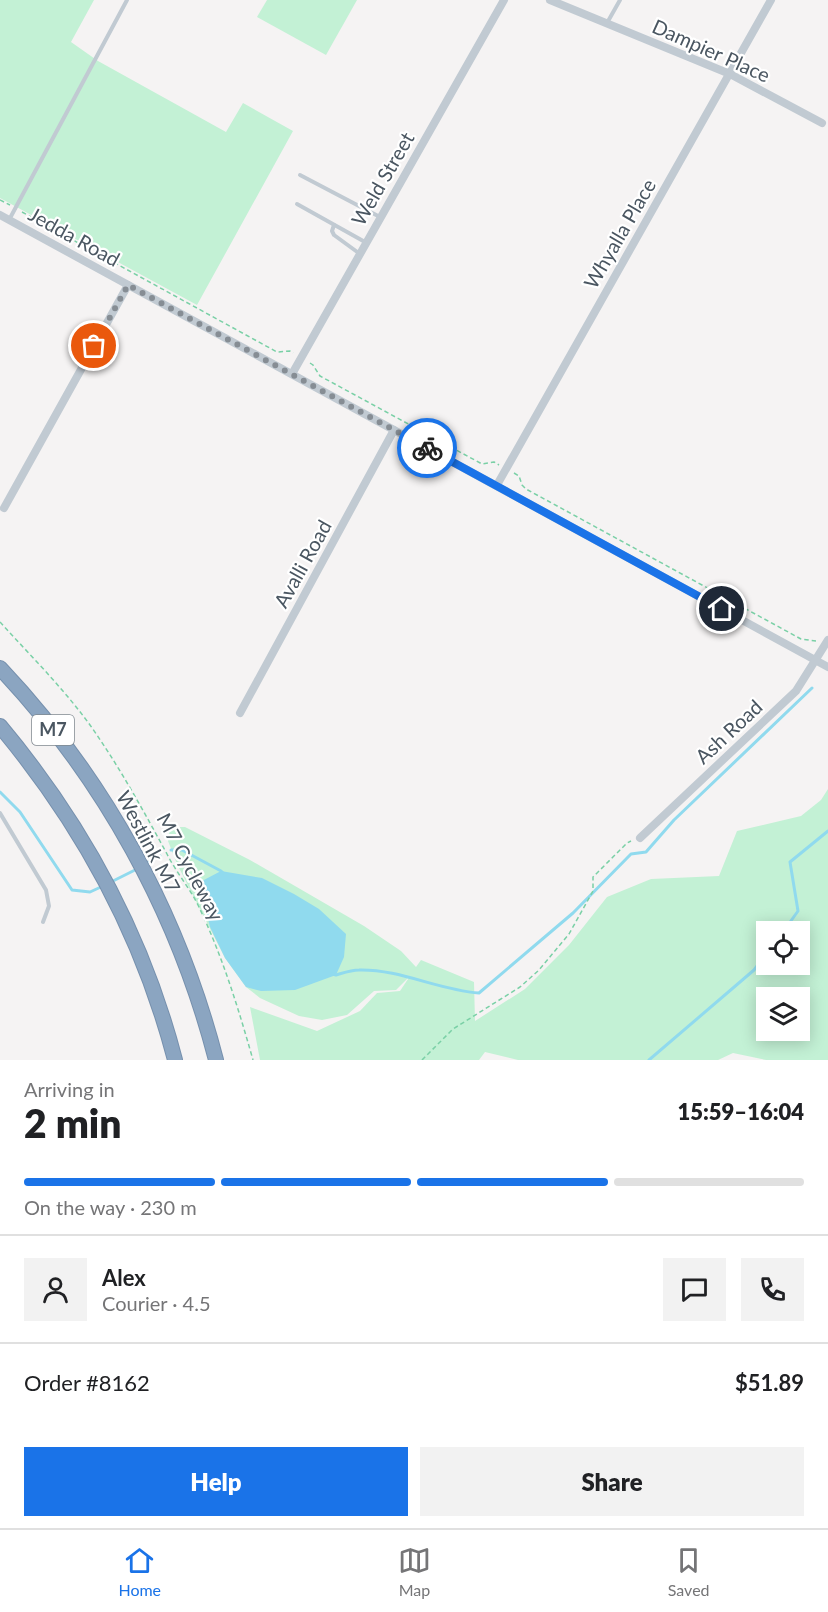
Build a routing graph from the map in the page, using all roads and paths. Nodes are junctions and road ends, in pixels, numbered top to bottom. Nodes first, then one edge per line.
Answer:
1 (127, 0) edge
2 (504, 0) edge
3 (550, 0) edge
4 (620, 0) edge
5 (771, 0) edge
6 (607, 23) junction
7 (730, 74) junction
8 (822, 123) dead end
9 (300, 175) dead end
10 (0, 200) edge
11 (8, 204) dead end
12 (297, 204) dead end
13 (22, 212) dead end
14 (0, 215) edge
15 (381, 217) junction
16 (9, 220) junction
17 (334, 225) junction
18 (366, 243) junction
19 (360, 254) junction
20 (128, 285) junction
21 (290, 351) dead end
22 (314, 365) dead end
23 (292, 374) junction
24 (394, 430) junction
25 (494, 462) dead end
26 (519, 476) dead end
27 (497, 485) junction
28 (4, 508) dead end
29 (0, 622) edge
30 (814, 640) dead end
31 (828, 640) edge
32 (816, 661) junction
33 (828, 667) edge
34 (0, 668) edge
35 (240, 713) dead end
36 (0, 728) edge
37 (0, 813) edge
38 (640, 838) joint
39 (43, 922) dead end
40 (176, 1060) edge
41 (216, 1060) edge
42 (253, 1060) edge
43 (422, 1060) edge

1 - 16 lane
2 - 15 street, Weld Street
3 - 6 street, Dampier Place
4 - 6 lane
5 - 7 street, Whyalla Place
6 - 7 street, Dampier Place
7 - 8 street, Dampier Place
7 - 27 street, Whyalla Place
9 - 15 lane
10 - 11 path
12 - 17 lane
13 - 21 path
14 - 16 street, Jedda Road
15 - 18 street, Weld Street
16 - 20 street, Jedda Road
17 - 18 lane
17 - 19 lane
18 - 19 street, Weld Street
19 - 23 street, Weld Street
20 - 23 street, Jedda Road
20 - 28 street
22 - 25 path
23 - 24 street, Jedda Road
24 - 27 street, Jedda Road
24 - 35 street, Avalli Road
26 - 30 path
27 - 32 street, Jedda Road
29 - 42 path, M7 Cycleway
31 - 32 street, Ash Road
32 - 33 street, Jedda Road
32 - 38 street, Ash Road
34 - 41 highway, Westlink M7 / M7
36 - 40 highway, M7
37 - 39 lane
38 - 43 path

